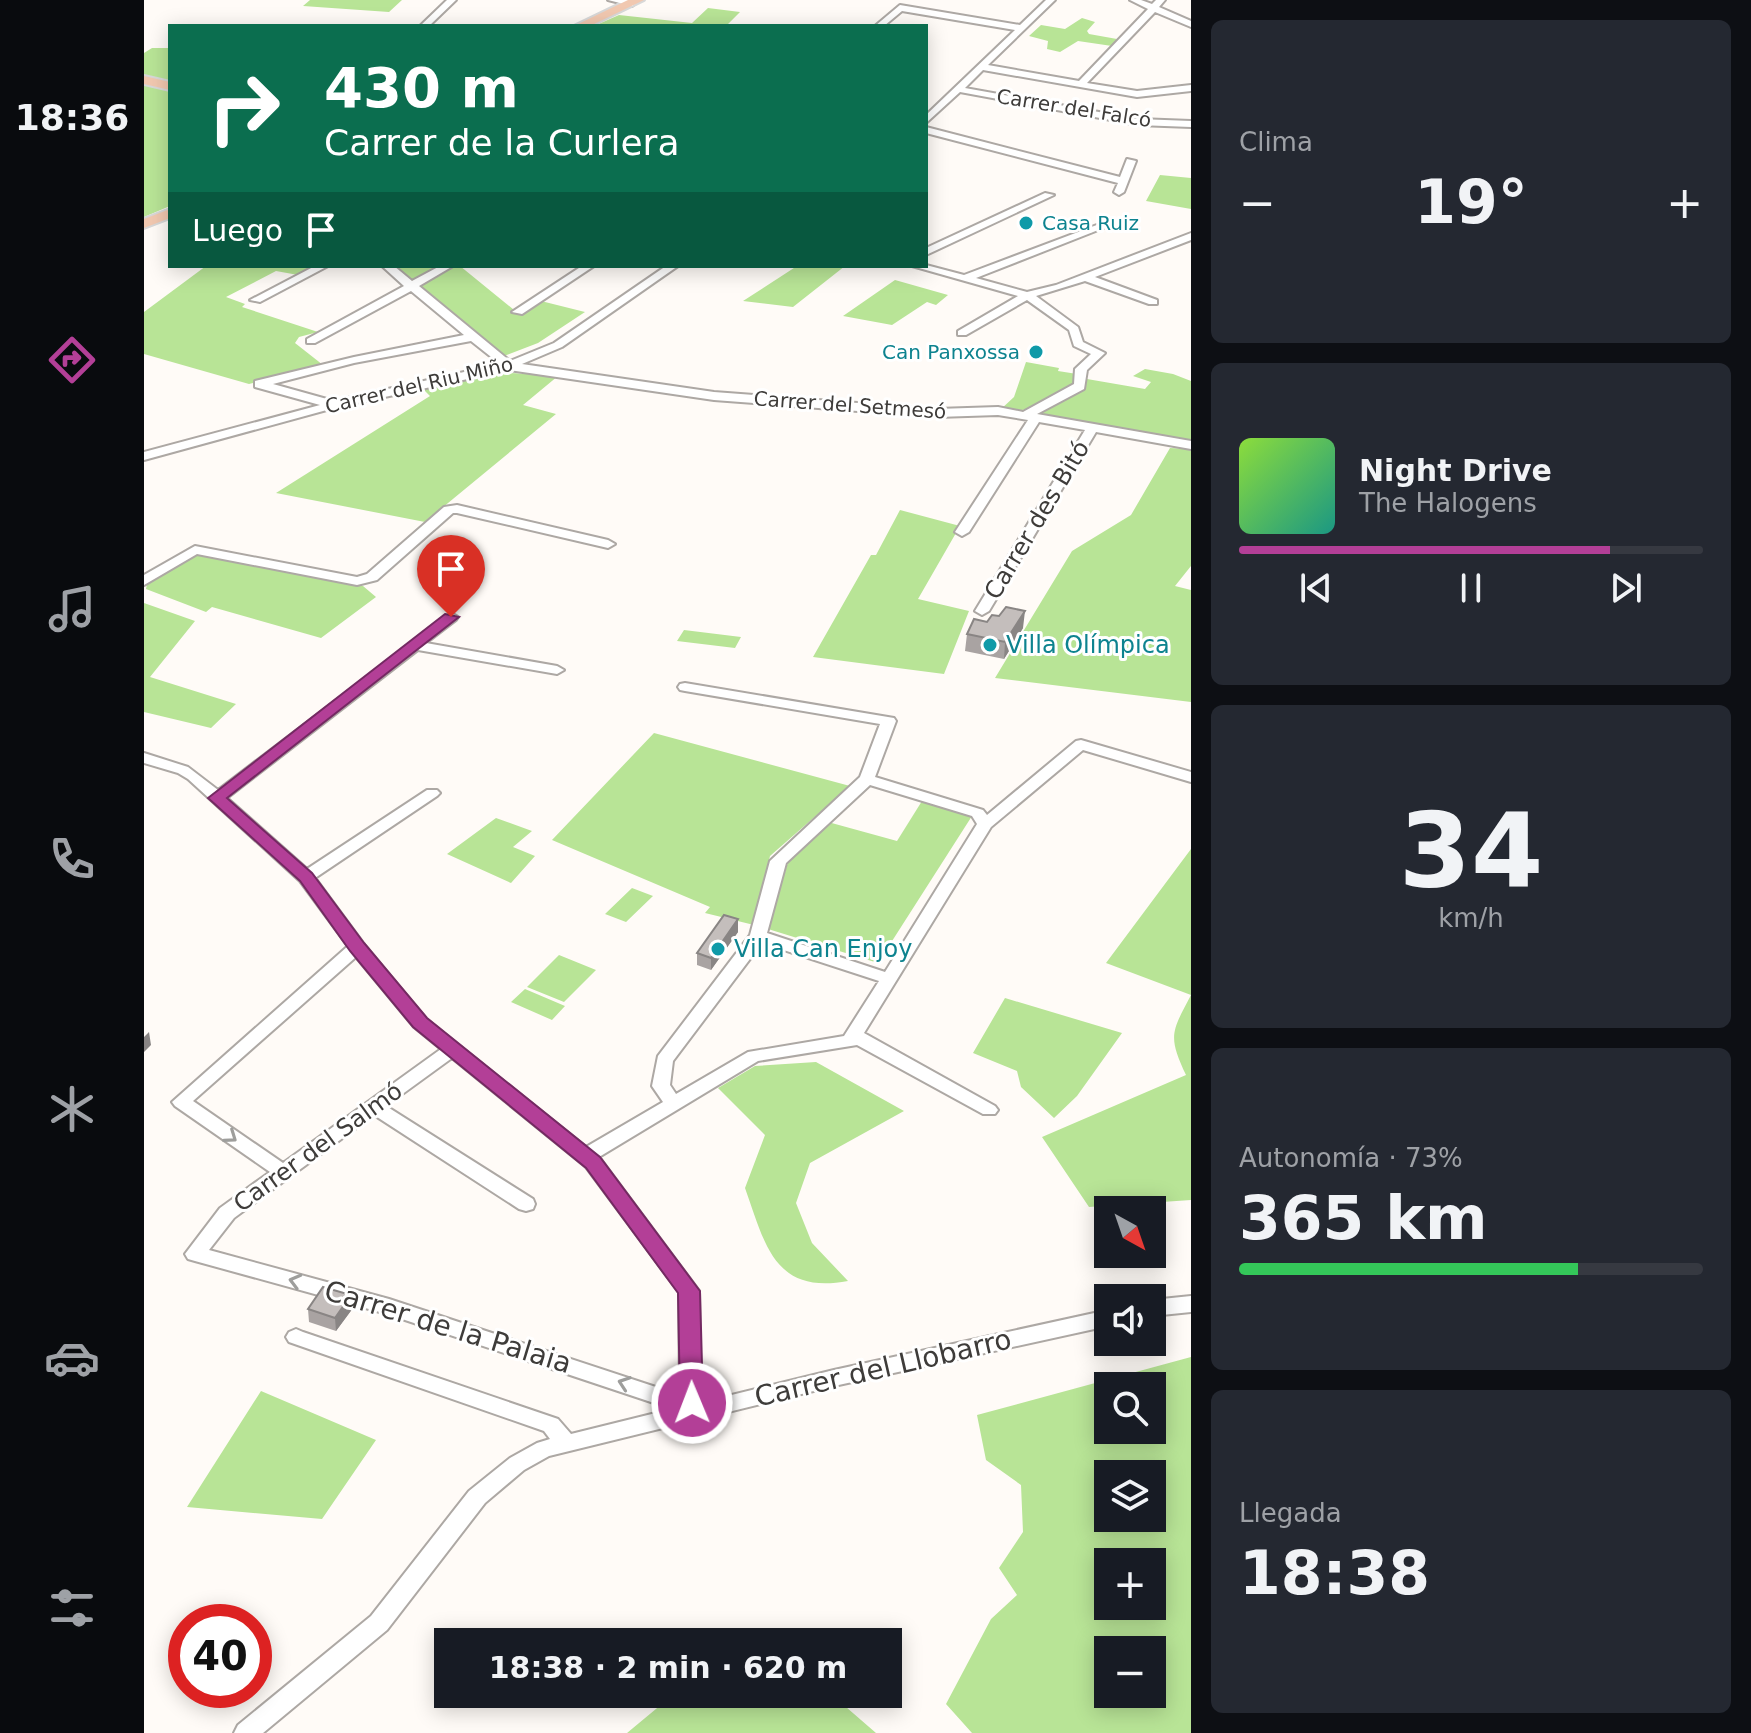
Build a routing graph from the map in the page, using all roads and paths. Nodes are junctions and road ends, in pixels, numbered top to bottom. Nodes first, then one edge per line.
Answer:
1 (452, 0) edge
2 (612, 0) edge
3 (925, 0) edge
4 (1051, 0) edge
5 (1134, 0) edge
6 (635, 1) edge
7 (1158, 4) edge
8 (912, 10) junction
9 (426, 24) edge
10 (584, 24) edge
11 (881, 24) edge
12 (1191, 24) edge
13 (1021, 28) junction
14 (981, 67) junction
15 (144, 80) edge
16 (1191, 80) edge
17 (1081, 84) junction
18 (168, 86) edge
19 (957, 89) junction
20 (928, 106) edge
21 (938, 108) junction
22 (928, 118) edge
23 (1191, 124) edge
24 (928, 131) edge
25 (1131, 161) dead end
26 (1049, 195) dead end
27 (168, 214) edge
28 (144, 224) edge
29 (1106, 225) dead end
30 (1191, 234) edge
31 (928, 251) edge
32 (319, 268) edge
33 (389, 268) edge
34 (444, 268) edge
35 (586, 268) edge
36 (670, 268) edge
37 (925, 268) edge
38 (1085, 277) junction
39 (966, 278) junction
40 (411, 287) junction
41 (1027, 295) junction
42 (256, 300) dead end
43 (1153, 302) dead end
44 (518, 312) dead end
45 (962, 333) dead end
46 (473, 337) junction
47 (311, 341) dead end
48 (509, 366) junction
49 (332, 405) junction
50 (1029, 417) junction
51 (1092, 429) junction
52 (1191, 445) edge
53 (144, 456) edge
54 (962, 532) dead end
55 (608, 544) dead end
56 (144, 581) edge
57 (982, 611) dead end
58 (451, 617) dead end
59 (415, 645) junction
60 (557, 670) dead end
61 (685, 687) dead end
62 (144, 758) edge
63 (1191, 777) edge
64 (867, 779) junction
65 (432, 793) dead end
66 (217, 798) junction
67 (985, 824) junction
68 (306, 877) junction
69 (758, 936) junction
70 (357, 947) junction
71 (886, 978) junction
72 (853, 1035) junction
73 (451, 1050) junction
74 (674, 1104) junction
75 (373, 1106) junction
76 (989, 1110) dead end
77 (587, 1155) junction
78 (281, 1171) junction
79 (526, 1204) dead end
80 (195, 1254) joint
81 (1191, 1304) edge
82 (1166, 1307) edge
83 (1094, 1321) edge
84 (296, 1337) dead end
85 (696, 1412) junction
86 (566, 1443) junction
87 (246, 1733) edge

1 - 9 street
2 - 6 street
3 - 8 street
4 - 13 street
5 - 7 street
6 - 10 main road
7 - 12 street
7 - 17 street
8 - 11 street
8 - 13 street
13 - 14 street
14 - 17 street
14 - 19 street
15 - 18 main road
16 - 17 street
19 - 21 street
19 - 23 street, Carrer del Falcó
20 - 21 street
21 - 22 street
24 - 25 street
26 - 31 street
27 - 28 main road
29 - 39 street
30 - 38 street
32 - 42 street
33 - 40 street
34 - 40 street
35 - 44 street
36 - 48 street, Carrer del Riu Miño
37 - 39 street
38 - 41 street
38 - 43 street
39 - 41 street
40 - 46 street
40 - 47 street
41 - 45 street
41 - 50 street
46 - 48 street
46 - 49 street
48 - 49 street, Carrer del Riu Miño
48 - 50 street, Carrer del Setmesó
49 - 53 street, Carrer del Riu Miño
50 - 51 street, Carrer del Setmesó
50 - 54 street
51 - 52 street, Carrer del Setmesó
51 - 57 street, Carrer des Bitó
55 - 56 street
58 - 59 street
59 - 60 street
59 - 66 street
61 - 64 street
62 - 66 street
63 - 67 street
64 - 67 street
64 - 69 street
65 - 68 street
66 - 68 street
67 - 71 street
68 - 70 street
69 - 71 street
69 - 74 street
70 - 73 street
70 -> 78 street
71 - 72 street
72 - 74 street
72 - 76 street
73 - 75 street, Carrer del Salmó
73 - 77 street
74 - 77 street
75 - 78 street, Carrer del Salmó
75 - 79 street
77 - 85 street
78 - 80 street, Carrer del Salmó
85 -> 80 street, Carrer de la Palaia
81 - 82 street
83 - 85 street, Carrer del Llobarro
84 - 86 street
85 - 86 street, Carrer del Llobarro
86 - 87 street, Carrer del Llobarro

